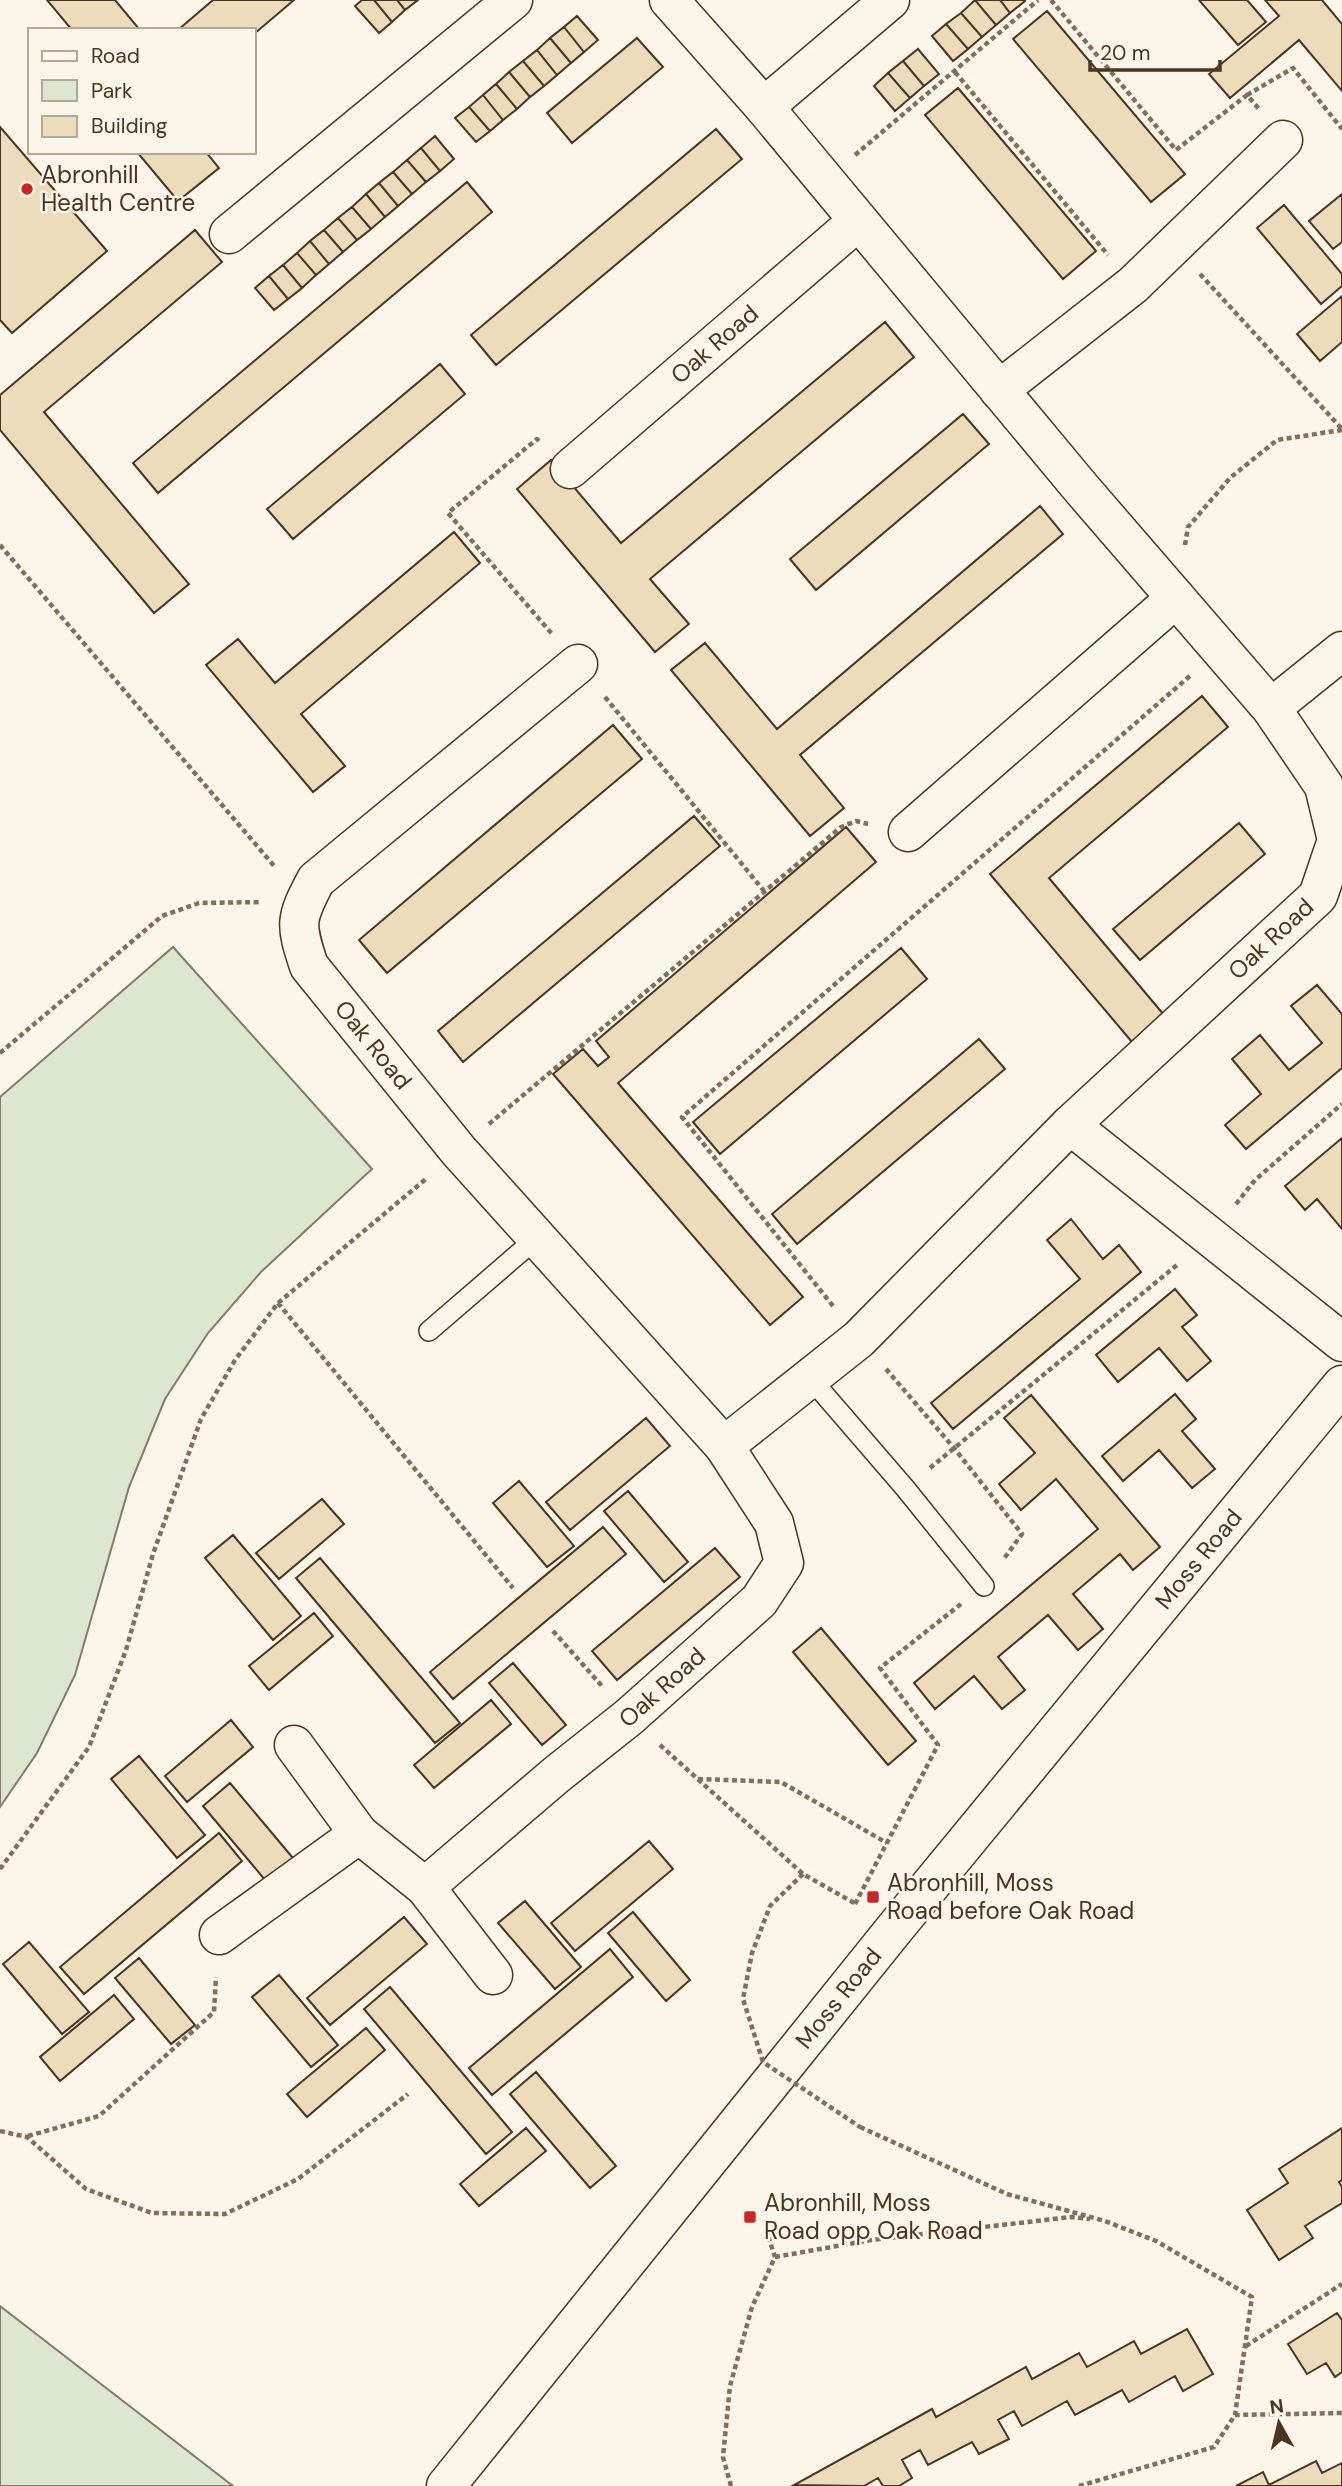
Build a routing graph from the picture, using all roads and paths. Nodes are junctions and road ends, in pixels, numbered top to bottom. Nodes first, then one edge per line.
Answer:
1 (513, 0) edge
2 (669, 0) edge
3 (890, 0) edge
4 (1038, 0) edge
5 (1051, 0) edge
6 (955, 72) junction
7 (1247, 95) junction
8 (764, 107) junction
9 (1342, 129) edge
10 (1283, 140) joint
11 (825, 180) junction
12 (858, 221) junction
13 (229, 234) dead end
14 (1174, 246) junction
15 (1133, 285) junction
16 (999, 390) junction
17 (1342, 429) edge
18 (570, 469) dead end
19 (0, 545) edge
20 (1176, 598) junction
21 (1221, 649) junction
22 (1342, 652) edge
23 (578, 664) dead end
24 (1271, 708) junction
25 (908, 832) joint
26 (291, 904) junction
27 (0, 1054) edge
28 (1342, 1104) edge
29 (1070, 1125) junction
30 (458, 1150) junction
31 (538, 1237) junction
32 (1211, 1238) junction
33 (278, 1303) junction
34 (429, 1331) dead end
35 (859, 1339) junction
36 (1342, 1342) edge
37 (811, 1379) junction
38 (1342, 1385) edge
39 (724, 1446) junction
40 (954, 1448) junction
41 (905, 1489) junction
42 (984, 1586) junction
43 (513, 1588) dead end
44 (553, 1631) dead end
45 (629, 1717) junction
46 (294, 1745) dead end
47 (698, 1779) junction
48 (359, 1834) junction
49 (887, 1843) junction
50 (0, 1868) edge
51 (803, 1874) junction
52 (425, 1887) junction
53 (855, 1904) junction
54 (896, 1927) junction
55 (219, 1935) joint
56 (493, 1975) dead end
57 (408, 2094) dead end
58 (0, 2131) edge
59 (27, 2137) junction
60 (1105, 2221) junction
61 (766, 2230) dead end
62 (775, 2257) junction
63 (1342, 2284) edge
64 (1244, 2347) junction
65 (1342, 2413) edge
66 (1235, 2415) junction
67 (446, 2486) edge
68 (731, 2486) edge
69 (1079, 2486) edge

1 - 13 street
2 - 8 street, Oak Road
3 - 8 street
4 - 6 path
5 - 7 path
6 - 11 path
6 - 15 path
7 - 9 path
7 - 10 path
8 - 11 street, Oak Road
10 - 14 street
11 - 12 street, Oak Road
12 - 16 street, Oak Road
12 - 18 street, Oak Road
14 - 15 street
14 - 17 path
15 - 16 street
16 - 20 street, Oak Road
17 - 20 path
19 - 26 path
20 - 21 street, Oak Road
20 - 25 street
21 - 24 street, Oak Road
21 - 35 path
22 - 24 street
23 - 26 street, Oak Road
24 - 29 street, Oak Road
25 - 30 path
26 - 27 path
26 - 30 street, Oak Road
28 - 32 path
29 - 32 street
29 - 35 street, Oak Road
30 - 31 street, Oak Road
30 - 33 path
31 - 34 lane
31 - 39 street, Oak Road
32 - 36 street
32 - 40 path
33 - 43 path
33 - 50 path
35 - 37 street, Oak Road
35 - 40 path
37 - 39 street, Oak Road
37 - 41 lane
38 - 54 street, Moss Road
39 - 45 street, Oak Road
40 - 41 path
40 - 42 path
41 - 42 lane
42 - 49 path
44 - 45 path
45 - 47 path
45 - 52 street, Oak Road
46 - 48 street
47 - 49 path
47 - 51 path
48 - 52 street
48 - 55 street
49 - 53 path
51 - 53 path
51 - 60 path, bridge
52 - 56 street
53 - 54 path
54 - 67 street, Moss Road
55 - 59 path
57 - 59 path
58 - 59 path
60 - 62 path
60 - 64 path
61 - 62 path
62 - 68 path
63 - 64 path
64 - 66 path
65 - 66 path
66 - 69 path

